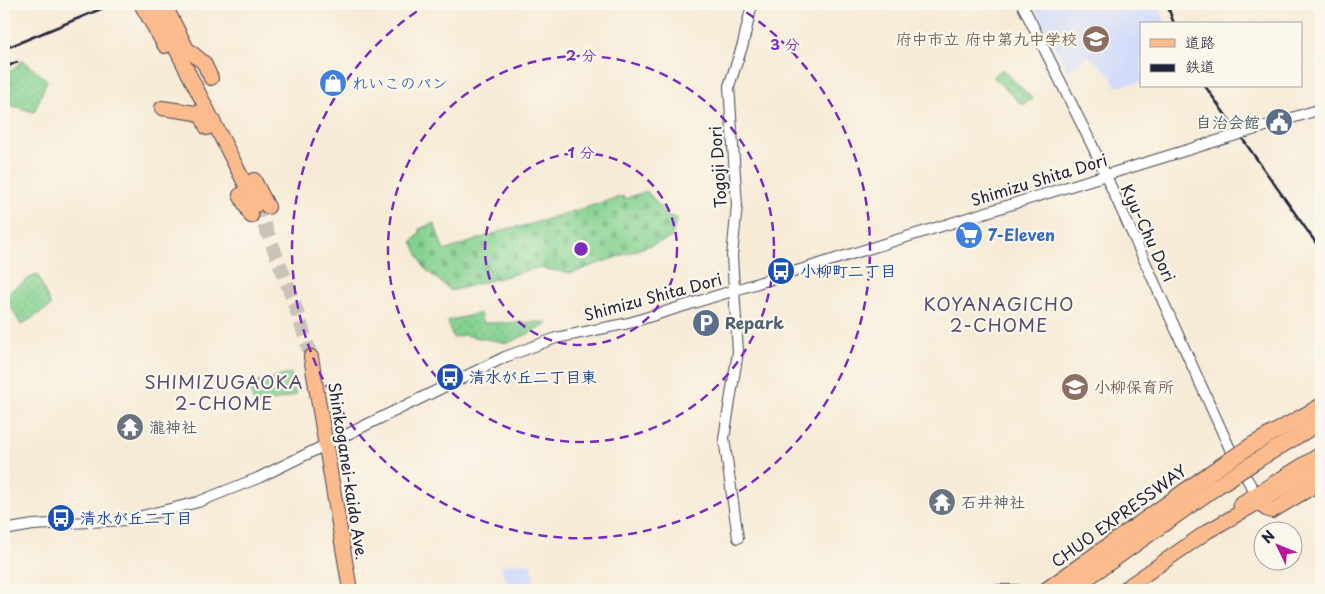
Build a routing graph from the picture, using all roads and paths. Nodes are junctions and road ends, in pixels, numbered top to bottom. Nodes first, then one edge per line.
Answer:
1 (141, 4) edge
2 (153, 4) edge
3 (164, 4) edge
4 (752, 4) edge
5 (1022, 4) edge
6 (211, 78) dead end
7 (191, 79) junction
8 (162, 108) dead end
9 (1321, 109) edge
10 (1105, 175) junction
11 (734, 291) junction
12 (311, 357) tunnel mouth
13 (1321, 406) edge
14 (1321, 422) edge
15 (327, 444) junction
16 (1230, 449) dead end
17 (1321, 454) edge
18 (1321, 467) edge
19 (1247, 479) dead end
20 (1321, 482) edge
21 (1258, 498) junction
22 (4, 530) edge
23 (738, 538) dead end
24 (350, 590) edge
25 (998, 590) edge
26 (1016, 590) edge
27 (1046, 590) edge
28 (1070, 590) edge
29 (1124, 590) edge

1 - 7 main road
2 - 7 main road
3 - 6 main road
4 - 11 street, Togoji Dori
5 - 10 street, Kyu-Chu Dori
7 - 8 main road
9 - 10 street, Shimizu Shita Dori, bridge
10 - 11 street, Shimizu Shita Dori
10 - 16 street, Kyu-Chu Dori
11 - 15 street, Shimizu Shita Dori
11 - 23 street, Togoji Dori
12 - 15 main road, Shinkoganei-kaido Ave.
13 - 27 highway, CHUO EXPRESSWAY, bridge
14 - 28 highway, CHUO EXPRESSWAY, bridge
15 - 22 street, Shimizu Shita Dori
15 - 24 main road, Shinkoganei-kaido Ave.
17 - 21 main road
18 - 21 main road
19 - 21 street
20 - 21 main road
21 - 29 main road
25 - 26 street

